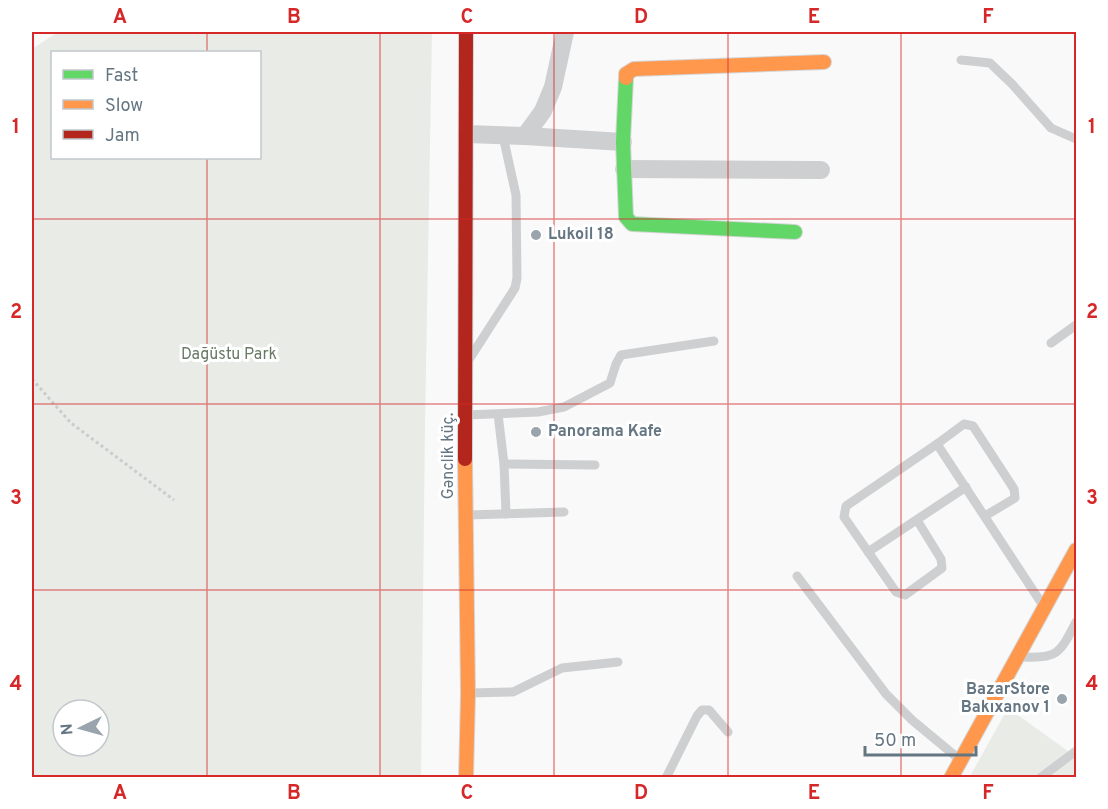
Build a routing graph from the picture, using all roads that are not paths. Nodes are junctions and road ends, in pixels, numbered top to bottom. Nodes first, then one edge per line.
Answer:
1 (466, 32) edge
2 (565, 32) edge
3 (961, 60) dead end
4 (824, 62) dead end
5 (467, 134) junction
6 (503, 136) junction
7 (525, 136) junction
8 (1077, 139) edge
9 (623, 142) junction
10 (624, 170) junction
11 (821, 170) dead end
12 (795, 232) dead end
13 (1077, 325) edge
14 (714, 341) dead end
15 (1051, 343) dead end
16 (464, 368) junction
17 (498, 414) junction
18 (465, 416) junction
19 (938, 444) junction
20 (504, 464) junction
21 (595, 465) dead end
22 (966, 487) junction
23 (564, 512) dead end
24 (506, 514) junction
25 (465, 515) junction
26 (985, 516) junction
27 (917, 520) junction
28 (868, 552) junction
29 (1076, 552) edge
30 (797, 576) dead end
31 (1045, 608) junction
32 (1077, 622) edge
33 (1018, 657) junction
34 (618, 662) dead end
35 (468, 694) junction
36 (728, 732) dead end
37 (1077, 751) edge
38 (961, 760) junction
39 (466, 777) edge
40 (666, 777) edge
41 (951, 777) edge
42 (1040, 777) edge

1 - 5 street, Gənclik küç.
2 - 7 street
3 - 8 lane
4 - 9 street
5 - 6 street
5 - 16 street, Gənclik küç.
6 - 7 street
6 - 16 lane
7 - 9 street
9 - 10 street
10 - 11 street
10 - 12 street
13 - 15 lane
14 - 17 lane
16 - 18 street, Gənclik küç.
17 - 18 lane
17 - 20 lane
18 - 25 street, Gənclik küç.
19 - 22 lane
19 - 26 lane
19 - 28 lane
20 - 21 lane
20 - 24 lane
22 - 26 lane
22 - 27 lane
23 - 24 lane
24 - 25 lane
25 - 35 street, Gənclik küç.
26 - 31 lane
27 - 28 lane
27 - 28 lane
29 - 31 street
30 - 38 lane
31 - 33 street
32 - 33 lane
33 - 38 street
34 - 35 lane
35 - 39 street, Gənclik küç.
36 - 40 lane
37 - 42 lane
38 - 41 street

